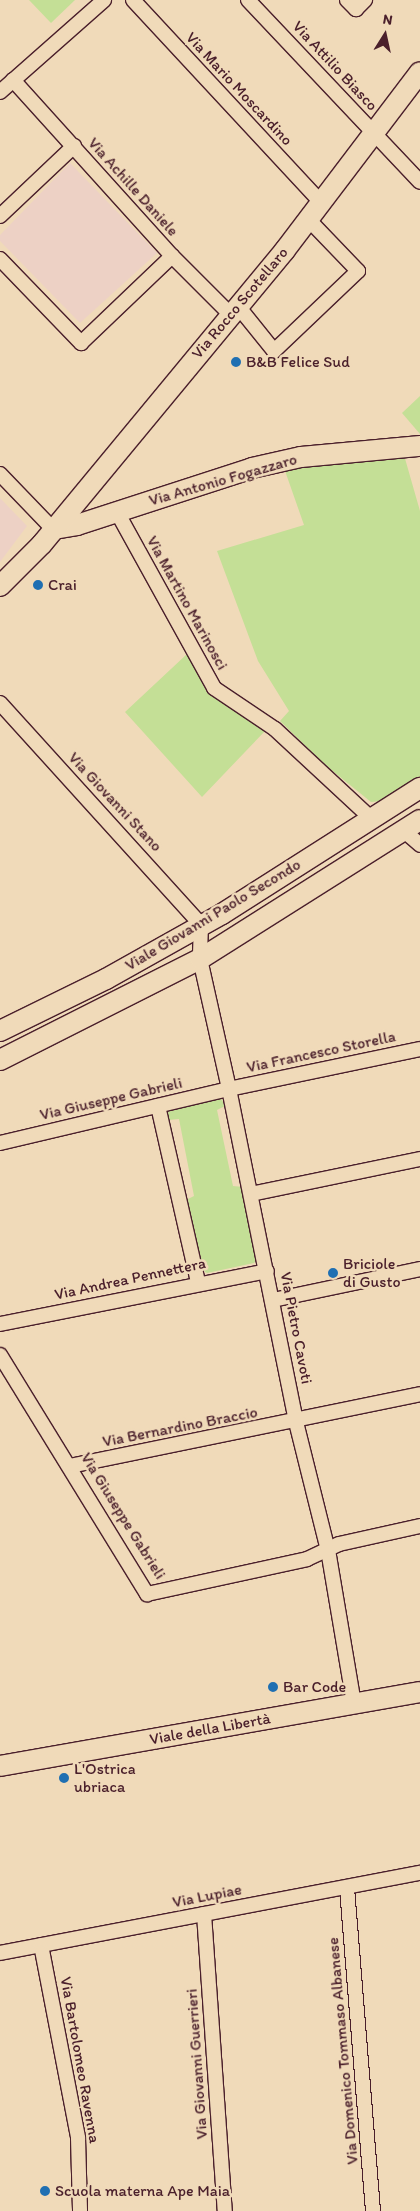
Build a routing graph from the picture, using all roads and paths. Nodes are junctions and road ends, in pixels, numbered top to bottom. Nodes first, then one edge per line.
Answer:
1 (104, 0) edge
2 (133, 0) edge
3 (248, 0) edge
4 (346, 0) edge
5 (365, 0) edge
6 (420, 72) edge
7 (13, 80) junction
8 (0, 92) edge
9 (375, 134) junction
10 (74, 146) junction
11 (420, 182) edge
12 (320, 201) junction
13 (0, 216) edge
14 (306, 218) junction
15 (172, 256) junction
16 (0, 259) edge
17 (233, 310) junction
18 (420, 446) edge
19 (0, 474) edge
20 (117, 512) junction
21 (53, 529) junction
22 (0, 586) edge
23 (0, 703) edge
24 (420, 788) edge
25 (372, 819) junction
26 (420, 820) edge
27 (403, 830) junction
28 (420, 845) edge
29 (201, 925) junction
30 (200, 959) junction
31 (0, 1031) edge
32 (420, 1049) edge
33 (0, 1060) edge
34 (229, 1089) junction
35 (158, 1106) junction
36 (0, 1143) edge
37 (420, 1159) edge
38 (251, 1194) junction
39 (420, 1269) edge
40 (266, 1271) junction
41 (198, 1282) junction
42 (272, 1300) junction
43 (0, 1324) edge
44 (0, 1355) edge
45 (420, 1394) edge
46 (296, 1422) junction
47 (70, 1466) junction
48 (420, 1526) edge
49 (328, 1550) junction
50 (420, 1692) edge
51 (354, 1703) junction
52 (0, 1766) edge
53 (420, 1873) edge
54 (347, 1888) junction
55 (204, 1914) junction
56 (41, 1945) junction
57 (0, 1954) edge
58 (80, 2211) edge
59 (225, 2211) edge
60 (373, 2211) edge

1 - 7 street
2 - 12 street, Via Mario Moscardino
3 - 9 street, Via Attilio Biasco
4 - 5 street
6 - 9 main road, Via Rocco Scotellaro
7 - 8 street
7 - 10 street, Via Achille Daniele
9 - 11 street, Via Attilio Biasco
9 - 12 main road, Via Rocco Scotellaro
10 - 13 street
10 - 15 street, Via Achille Daniele
12 - 14 main road, Via Rocco Scotellaro
14 - 17 main road, Via Rocco Scotellaro
14 - 17 street, Via Achille Daniele
15 - 16 street
15 - 17 street, Via Achille Daniele
17 - 21 main road, Via Rocco Scotellaro
18 - 20 main road, Via Antonio Fogazzaro
19 - 21 street
20 - 21 main road, Via Antonio Fogazzaro
20 - 25 street, Via Martino Marinosci
21 - 22 main road, Via Rocco Scotellaro
23 - 29 street, Via Giovanni Stano
24 - 25 main road, Viale Giovanni Paolo Secondo
25 - 29 main road, Viale Giovanni Paolo Secondo
26 - 27 main road, Viale Giovanni Paolo Secondo
27 - 28 street
27 - 30 main road, Viale Giovanni Paolo Secondo
29 - 30 street, Via Pietro Cavoti
29 - 31 main road, Viale Giovanni Paolo Secondo
30 - 33 main road, Viale Giovanni Paolo Secondo
30 - 34 street, Via Pietro Cavoti
32 - 34 street, Via Francesco Storella
34 - 35 street, Via Giuseppe Gabrieli
34 - 38 street, Via Pietro Cavoti
35 - 36 street, Via Giuseppe Gabrieli
35 - 41 street
37 - 38 street
38 - 40 street, Via Pietro Cavoti
39 - 42 street
40 - 41 street, Via Andrea Pennettera
40 - 42 street, Via Pietro Cavoti
41 - 43 street, Via Andrea Pennettera
42 - 46 street, Via Pietro Cavoti
44 - 47 street, Via Giuseppe Gabrieli
45 - 46 street, Via Bernardino Braccio
46 - 47 street, Via Bernardino Braccio
46 - 49 street, Via Pietro Cavoti
47 - 49 street, Via Giuseppe Gabrieli
48 - 49 street
49 - 51 street, Via Pietro Cavoti
50 - 51 main road, Viale della Libertà
51 - 52 main road, Viale della Libertà
53 - 54 street, Via Lupiae
54 - 55 street, Via Lupiae
54 - 60 street, Via Domenico Tommaso Albanese
55 - 56 street, Via Lupiae
55 - 59 street, Via Giovanni Guerrieri
56 - 57 street, Via Lupiae
56 - 58 street, Via Bartolomeo Ravenna

